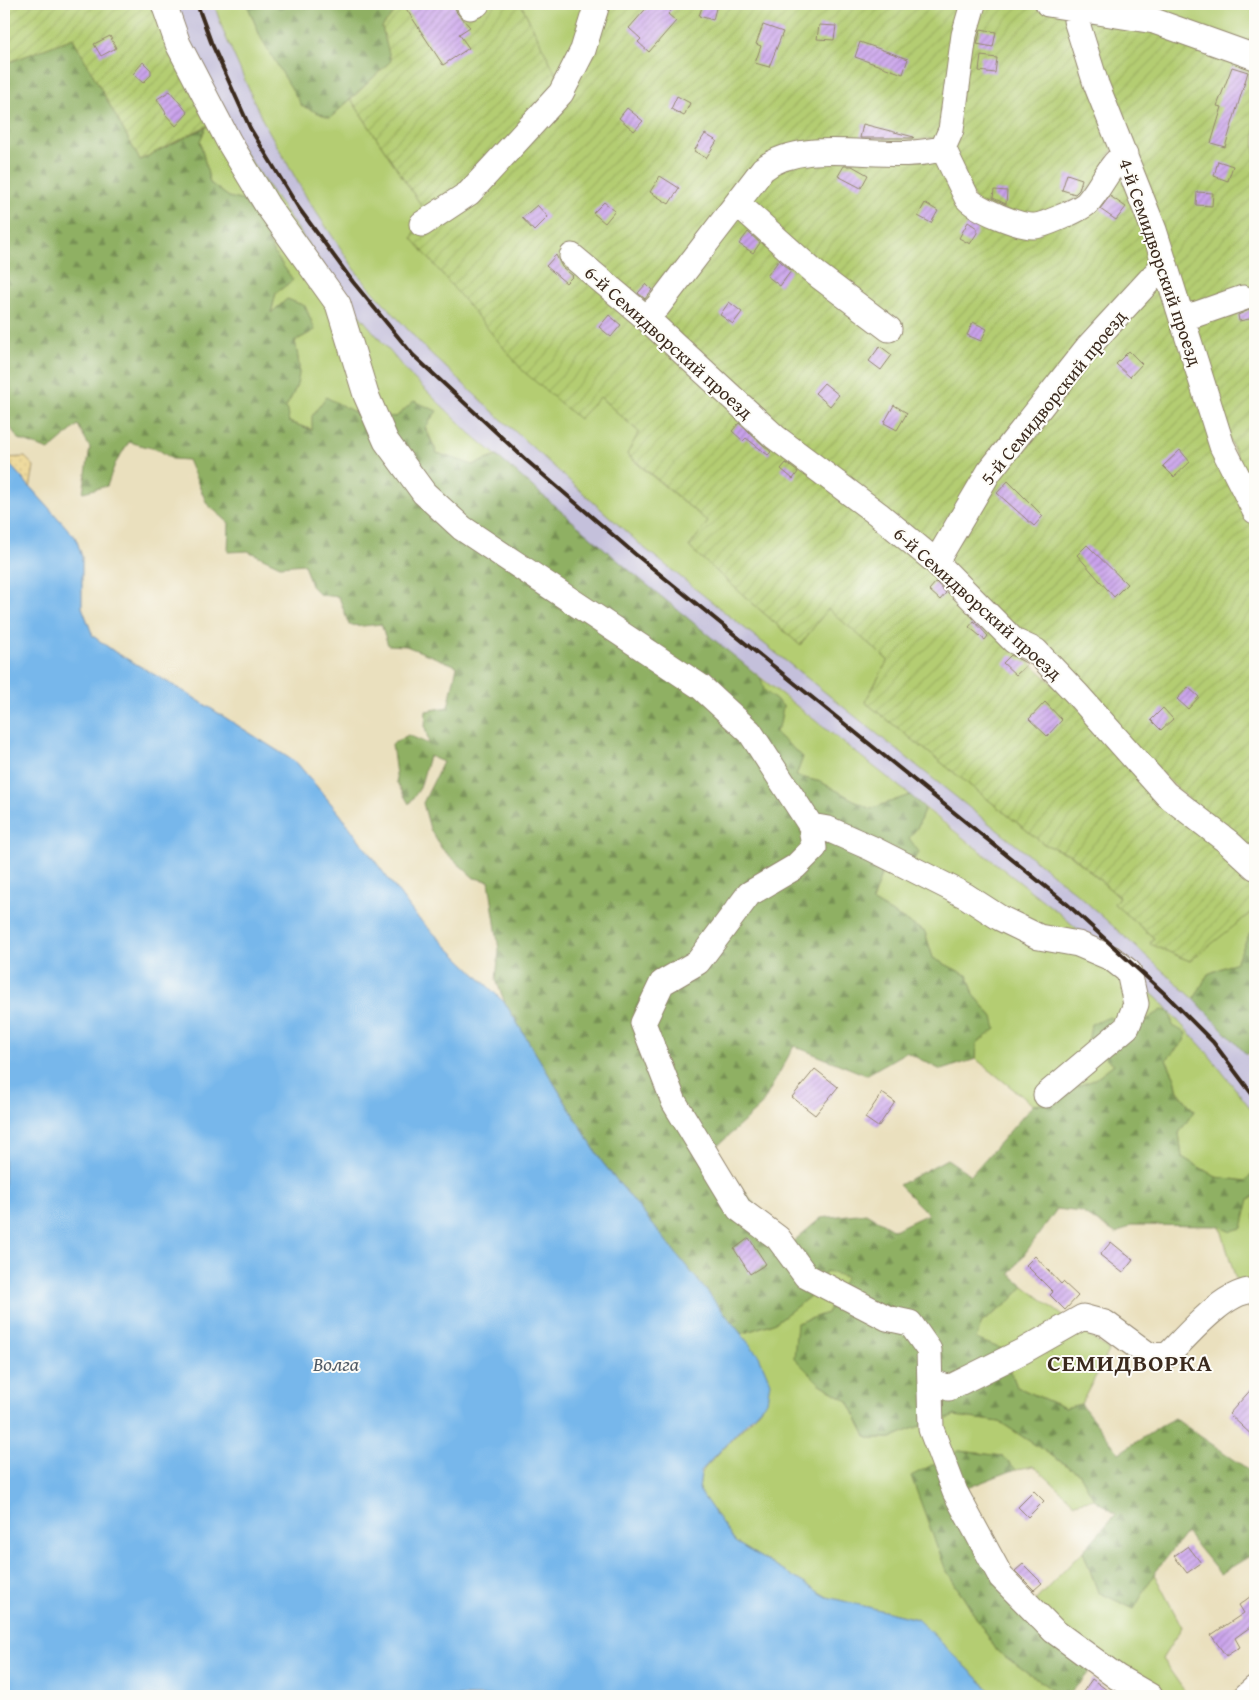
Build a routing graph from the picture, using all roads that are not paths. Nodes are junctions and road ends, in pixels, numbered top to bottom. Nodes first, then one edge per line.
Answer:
1 (164, 4) edge
2 (597, 4) edge
3 (973, 4) edge
4 (1048, 4) edge
5 (1078, 10) junction
6 (1255, 57) edge
7 (944, 148) junction
8 (1125, 154) junction
9 (737, 203) junction
10 (422, 224) dead end
11 (572, 256) dead end
12 (1166, 267) junction
13 (1243, 298) dead end
14 (1182, 317) junction
15 (646, 318) junction
16 (889, 330) dead end
17 (1255, 511) edge
18 (936, 562) junction
19 (811, 826) junction
20 (1255, 868) edge
21 (1046, 1095) dead end
22 (1255, 1291) edge
23 (931, 1381) junction
24 (1255, 1688) edge
25 (1150, 1696) edge
26 (1246, 1696) edge

1 - 19 street
2 - 10 street
3 - 7 street
4 - 5 street
5 - 6 street
5 - 8 street, 4-й Семидворский проезд
7 - 8 street
7 - 9 street
8 - 12 street, 4-й Семидворский проезд
9 - 15 street
9 - 16 street
11 - 15 street, 6-й Семидворский проезд
12 - 14 street, 4-й Семидворский проезд
12 - 18 street, 5-й Семидворский проезд
13 - 14 street
14 - 17 street, 4-й Семидворский проезд
15 - 18 street, 6-й Семидворский проезд
18 - 20 street, 6-й Семидворский проезд
19 - 21 street
19 - 23 street
22 - 23 street
23 - 25 street
24 - 26 street

